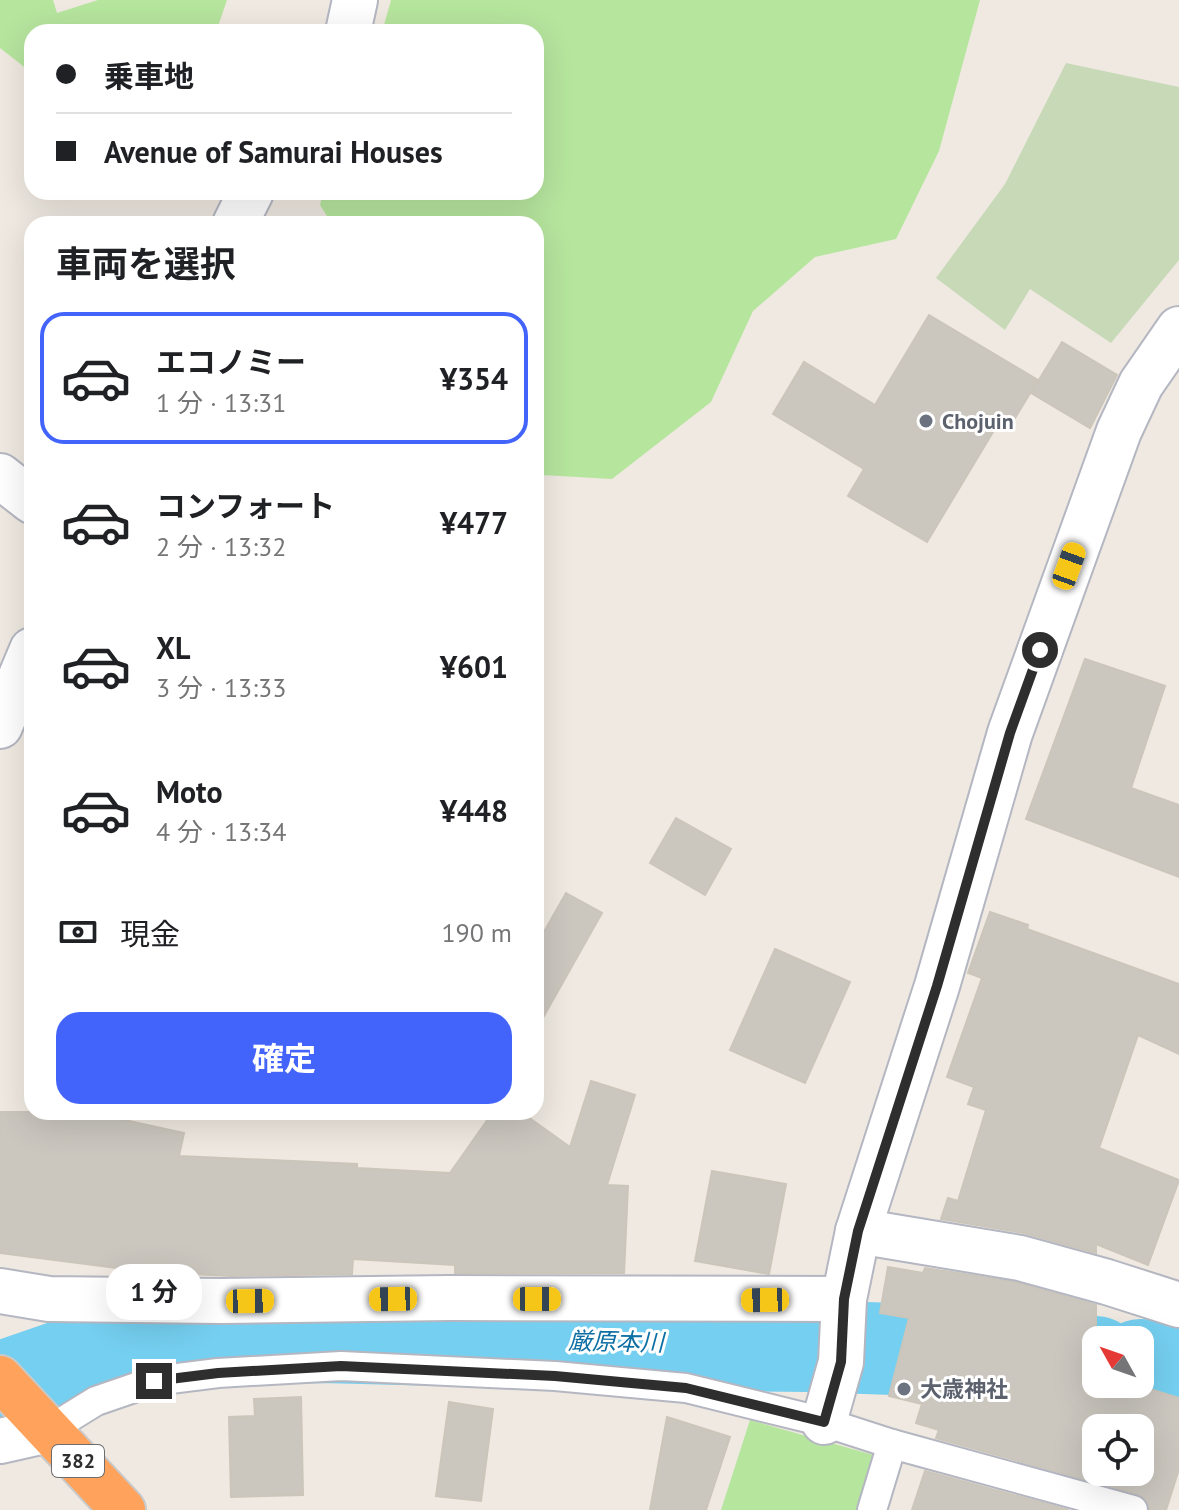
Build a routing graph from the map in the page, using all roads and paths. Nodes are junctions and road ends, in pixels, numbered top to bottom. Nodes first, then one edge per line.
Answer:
1 (355, 0) edge
2 (350, 24) edge
3 (1179, 329) edge
4 (0, 476) edge
5 (24, 495) edge
6 (24, 669) edge
7 (0, 726) edge
8 (858, 1231) junction
9 (0, 1291) edge
10 (1179, 1305) edge
11 (844, 1308) junction
12 (0, 1378) edge
13 (824, 1422) junction
14 (27, 1428) edge
15 (892, 1444) junction
16 (123, 1510) edge
17 (872, 1510) edge
18 (1133, 1510) edge

1 - 2 street
3 - 8 street
4 - 5 street
6 - 7 street
8 - 10 street
8 - 11 street
9 - 11 street
11 - 13 street
12 - 14 highway, 382
13 - 14 lane
13 - 15 lane
14 - 16 highway, 382
15 - 17 lane
15 - 18 lane

